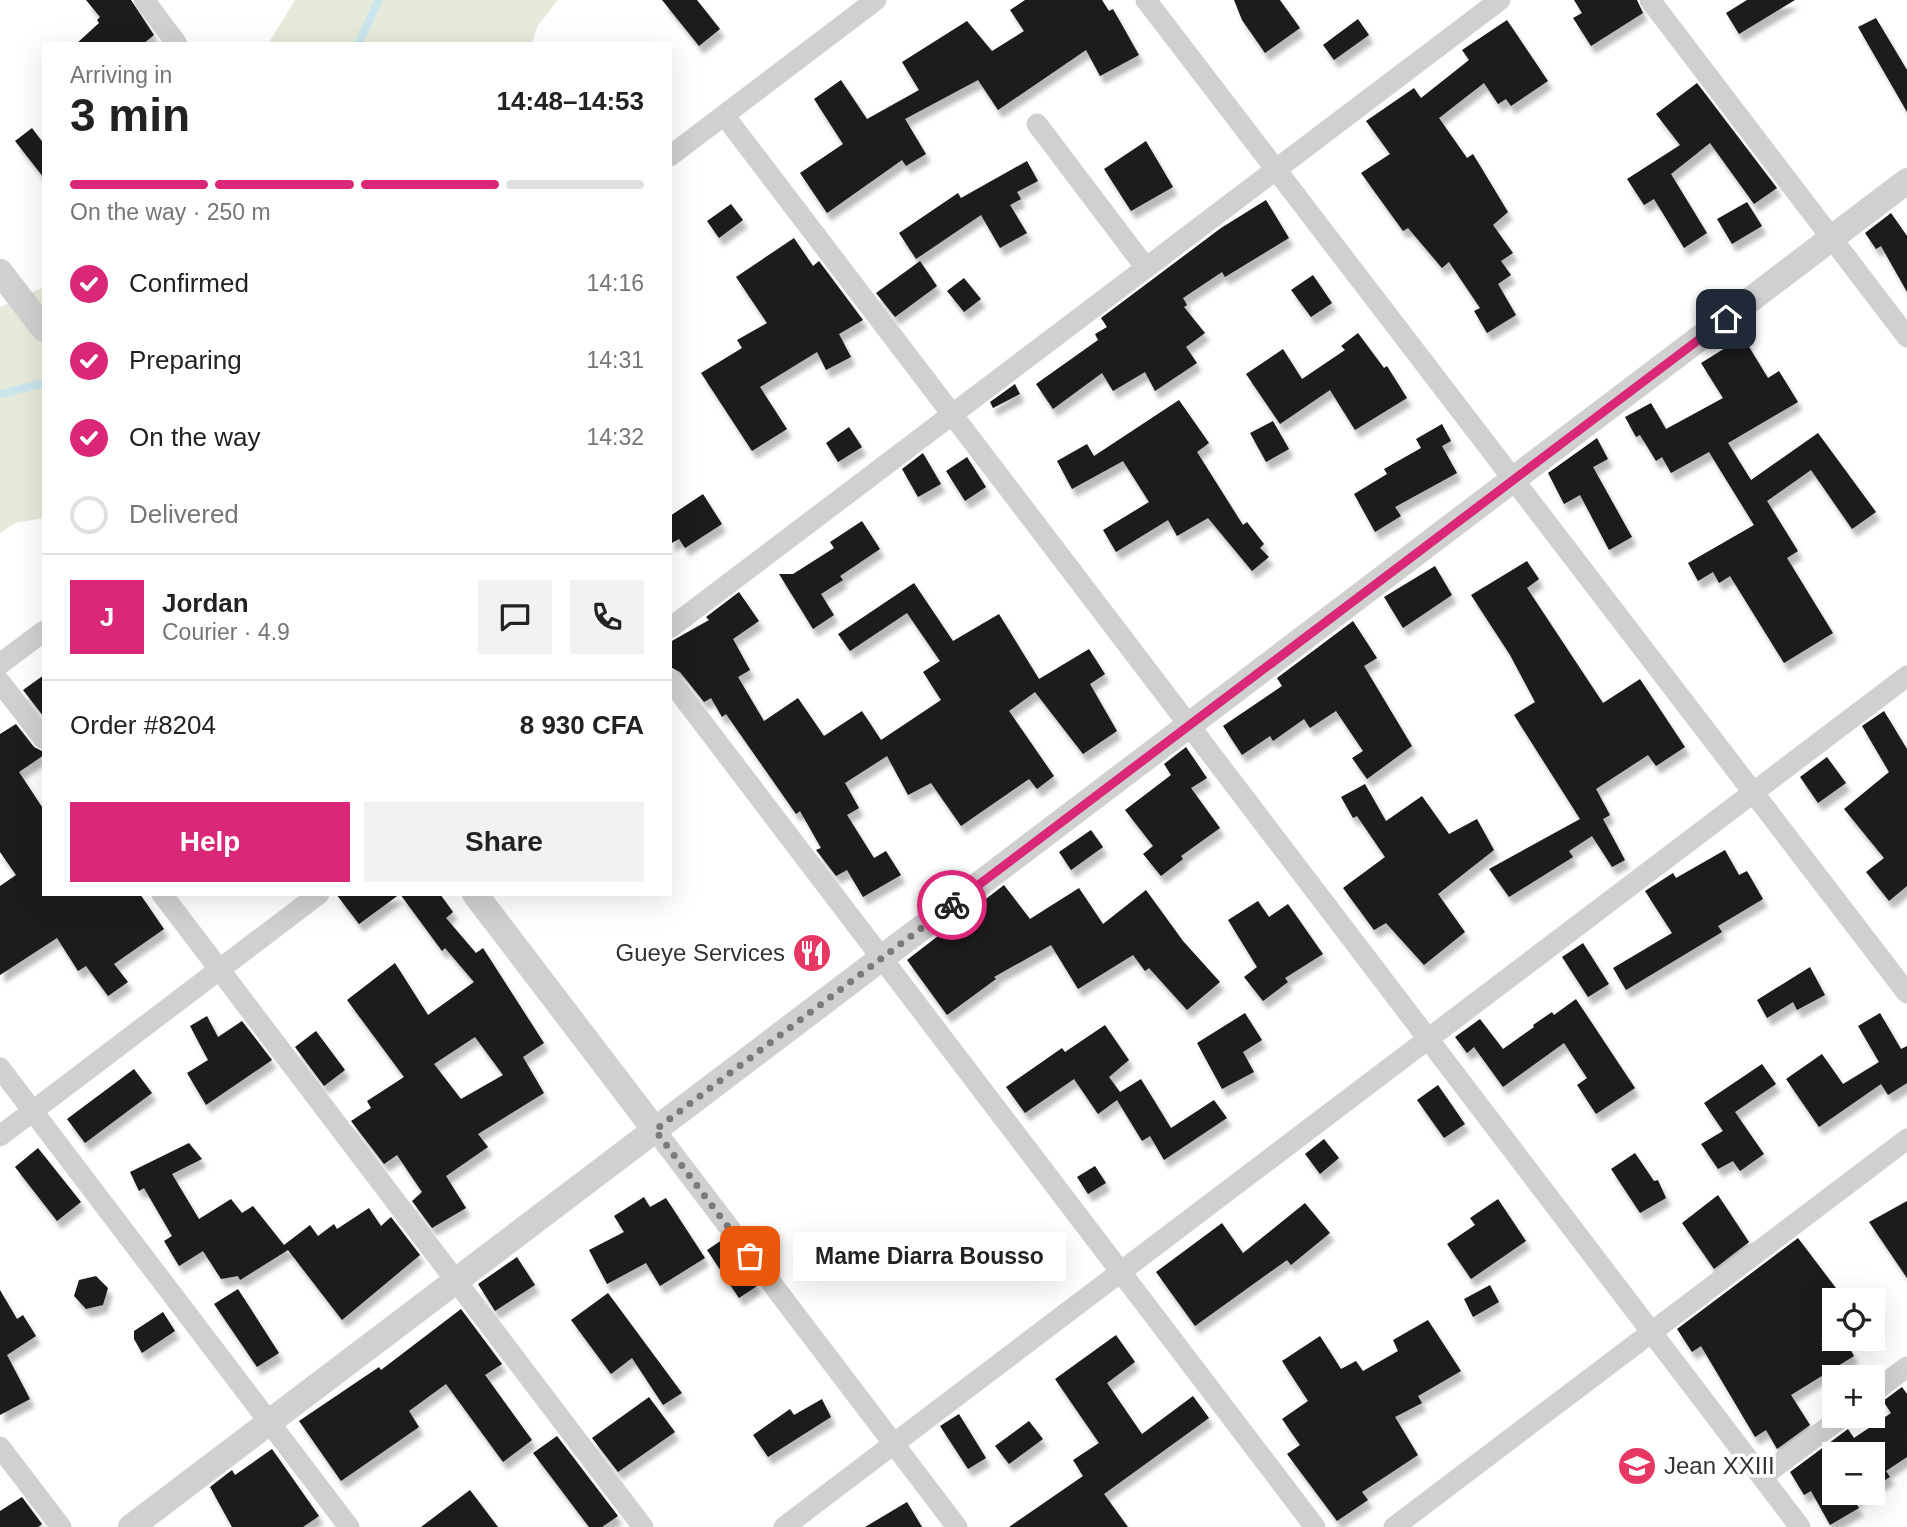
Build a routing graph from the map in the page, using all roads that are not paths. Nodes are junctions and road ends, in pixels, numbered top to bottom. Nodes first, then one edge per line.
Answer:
1 (144, 0) edge
2 (876, 0) edge
3 (1146, 0) edge
4 (1500, 0) edge
5 (1650, 0) edge
6 (176, 42) edge
7 (724, 115) junction
8 (1037, 124) dead end
9 (672, 154) edge
10 (1275, 169) junction
11 (1907, 181) edge
12 (1832, 238) junction
13 (1146, 268) junction
14 (0, 272) edge
15 (42, 325) edge
16 (1907, 337) edge
17 (952, 414) junction
18 (1513, 480) junction
19 (672, 626) edge
20 (42, 632) edge
21 (0, 664) edge
22 (1907, 676) edge
23 (0, 682) edge
24 (672, 683) edge
25 (1189, 726) junction
26 (42, 736) edge
27 (1754, 792) junction
28 (164, 896) edge
29 (316, 896) edge
30 (477, 896) edge
31 (882, 958) junction
32 (219, 970) junction
33 (1907, 993) edge
34 (1428, 1039) junction
35 (0, 1068) edge
36 (33, 1111) junction
37 (655, 1130) junction
38 (0, 1136) edge
39 (1907, 1139) edge
40 (1121, 1272) junction
41 (456, 1281) junction
42 (1652, 1332) junction
43 (1907, 1367) edge
44 (1885, 1383) edge
45 (269, 1422) junction
46 (1827, 1428) edge
47 (894, 1444) junction
48 (0, 1447) edge
49 (1762, 1477) junction
50 (61, 1527) edge
51 (131, 1527) edge
52 (349, 1527) edge
53 (643, 1527) edge
54 (784, 1527) edge
55 (957, 1527) edge
56 (1315, 1527) edge
57 (1394, 1527) edge
58 (1800, 1527) edge

1 - 6 street
2 - 7 street
3 - 10 street
4 - 10 street
5 - 12 street
7 - 9 street
7 - 17 street
8 - 13 street
10 - 13 street
10 - 18 street
11 - 12 street
12 - 16 street
12 - 18 street
13 - 17 street
14 - 15 street
17 - 19 street
17 - 25 street
18 - 25 street
18 - 27 street
20 - 21 street
22 - 27 street
23 - 26 street
24 - 31 street
25 - 31 street
25 - 34 street
27 - 33 street
27 - 34 street
28 - 32 street
29 - 32 street
30 - 37 street
31 - 37 street
31 - 40 street
32 - 36 street
32 - 41 street
34 - 40 street
34 - 42 street
35 - 36 street
36 - 38 street
36 - 45 street
37 - 41 street
37 - 47 street
39 - 42 street
40 - 47 street
40 - 56 street
41 - 45 street
41 - 53 street
42 - 49 street
42 - 57 street
43 - 44 street
45 - 51 street
45 - 52 street
46 - 49 street
47 - 54 street
47 - 55 street
48 - 50 street
49 - 58 street

